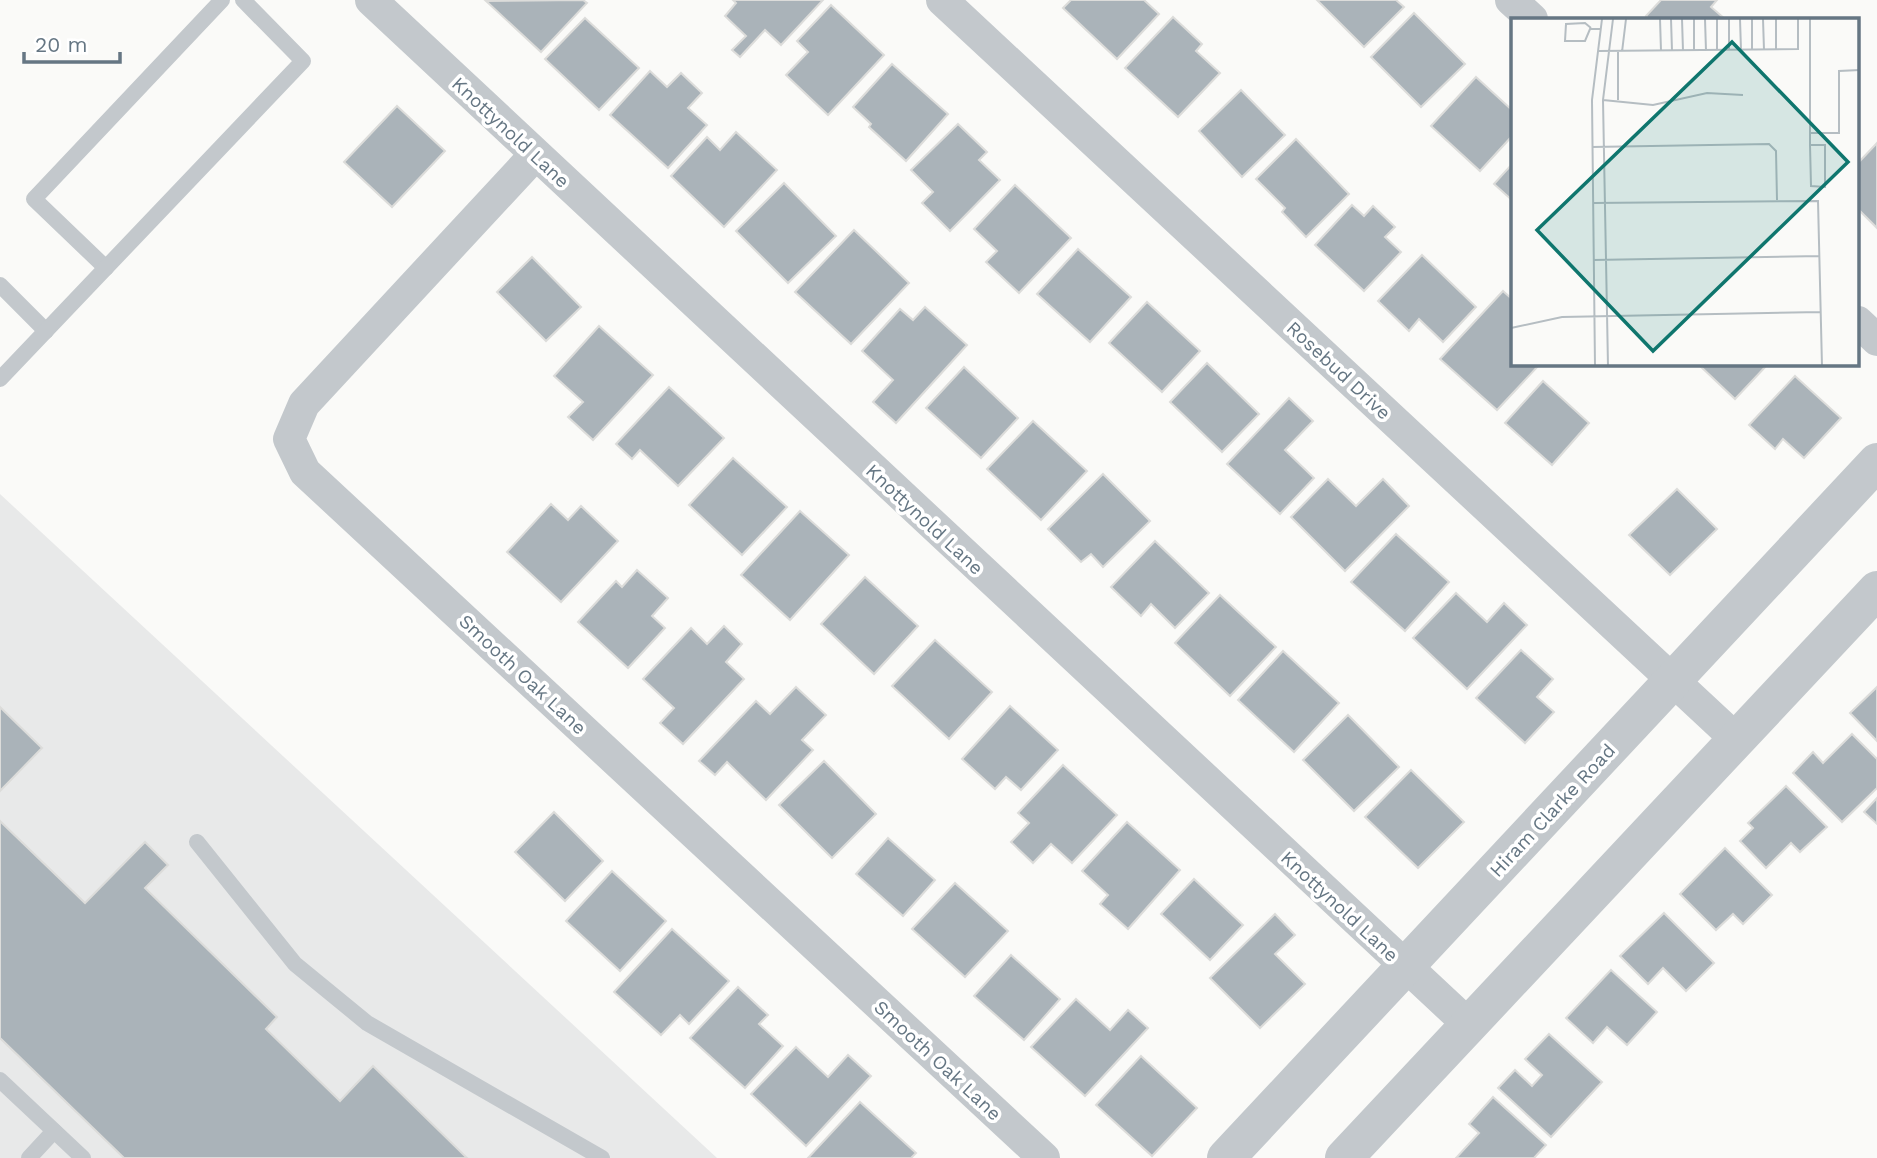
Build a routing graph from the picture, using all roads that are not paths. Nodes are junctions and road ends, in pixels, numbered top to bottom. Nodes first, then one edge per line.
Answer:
1 (222, 0) edge
2 (243, 0) edge
3 (942, 0) edge
4 (1511, 0) edge
5 (377, 6) edge
6 (1531, 18) edge
7 (535, 155) junction
8 (106, 268) junction
9 (0, 285) edge
10 (1860, 324) edge
11 (46, 331) junction
12 (1877, 340) edge
13 (0, 379) edge
14 (1877, 462) edge
15 (1877, 590) edge
16 (1673, 681) junction
17 (1737, 740) junction
18 (197, 842) dead end
19 (1405, 967) junction
20 (1469, 1025) junction
21 (0, 1080) edge
22 (54, 1130) junction
23 (29, 1158) edge
24 (83, 1158) edge
25 (602, 1158) edge
26 (1044, 1158) edge
27 (1226, 1158) edge
28 (1344, 1158) edge

1 - 8 lane
2 - 8 lane
3 - 16 street, Rosebud Drive
4 - 6 street
5 - 7 street, Knottynold Lane
7 - 19 street, Knottynold Lane
7 - 26 street, Smooth Oak Lane
8 - 11 lane
9 - 11 lane
10 - 12 street
11 - 13 lane
14 - 16 street, Hiram Clarke Road
15 - 17 street
16 - 17 street, Rosebud Drive
16 - 19 street, Hiram Clarke Road
17 - 20 street
18 - 25 lane
19 - 20 street, Knottynold Lane
19 - 27 street, Hiram Clarke Road
20 - 28 street
21 - 22 lane
22 - 23 lane
22 - 24 lane

